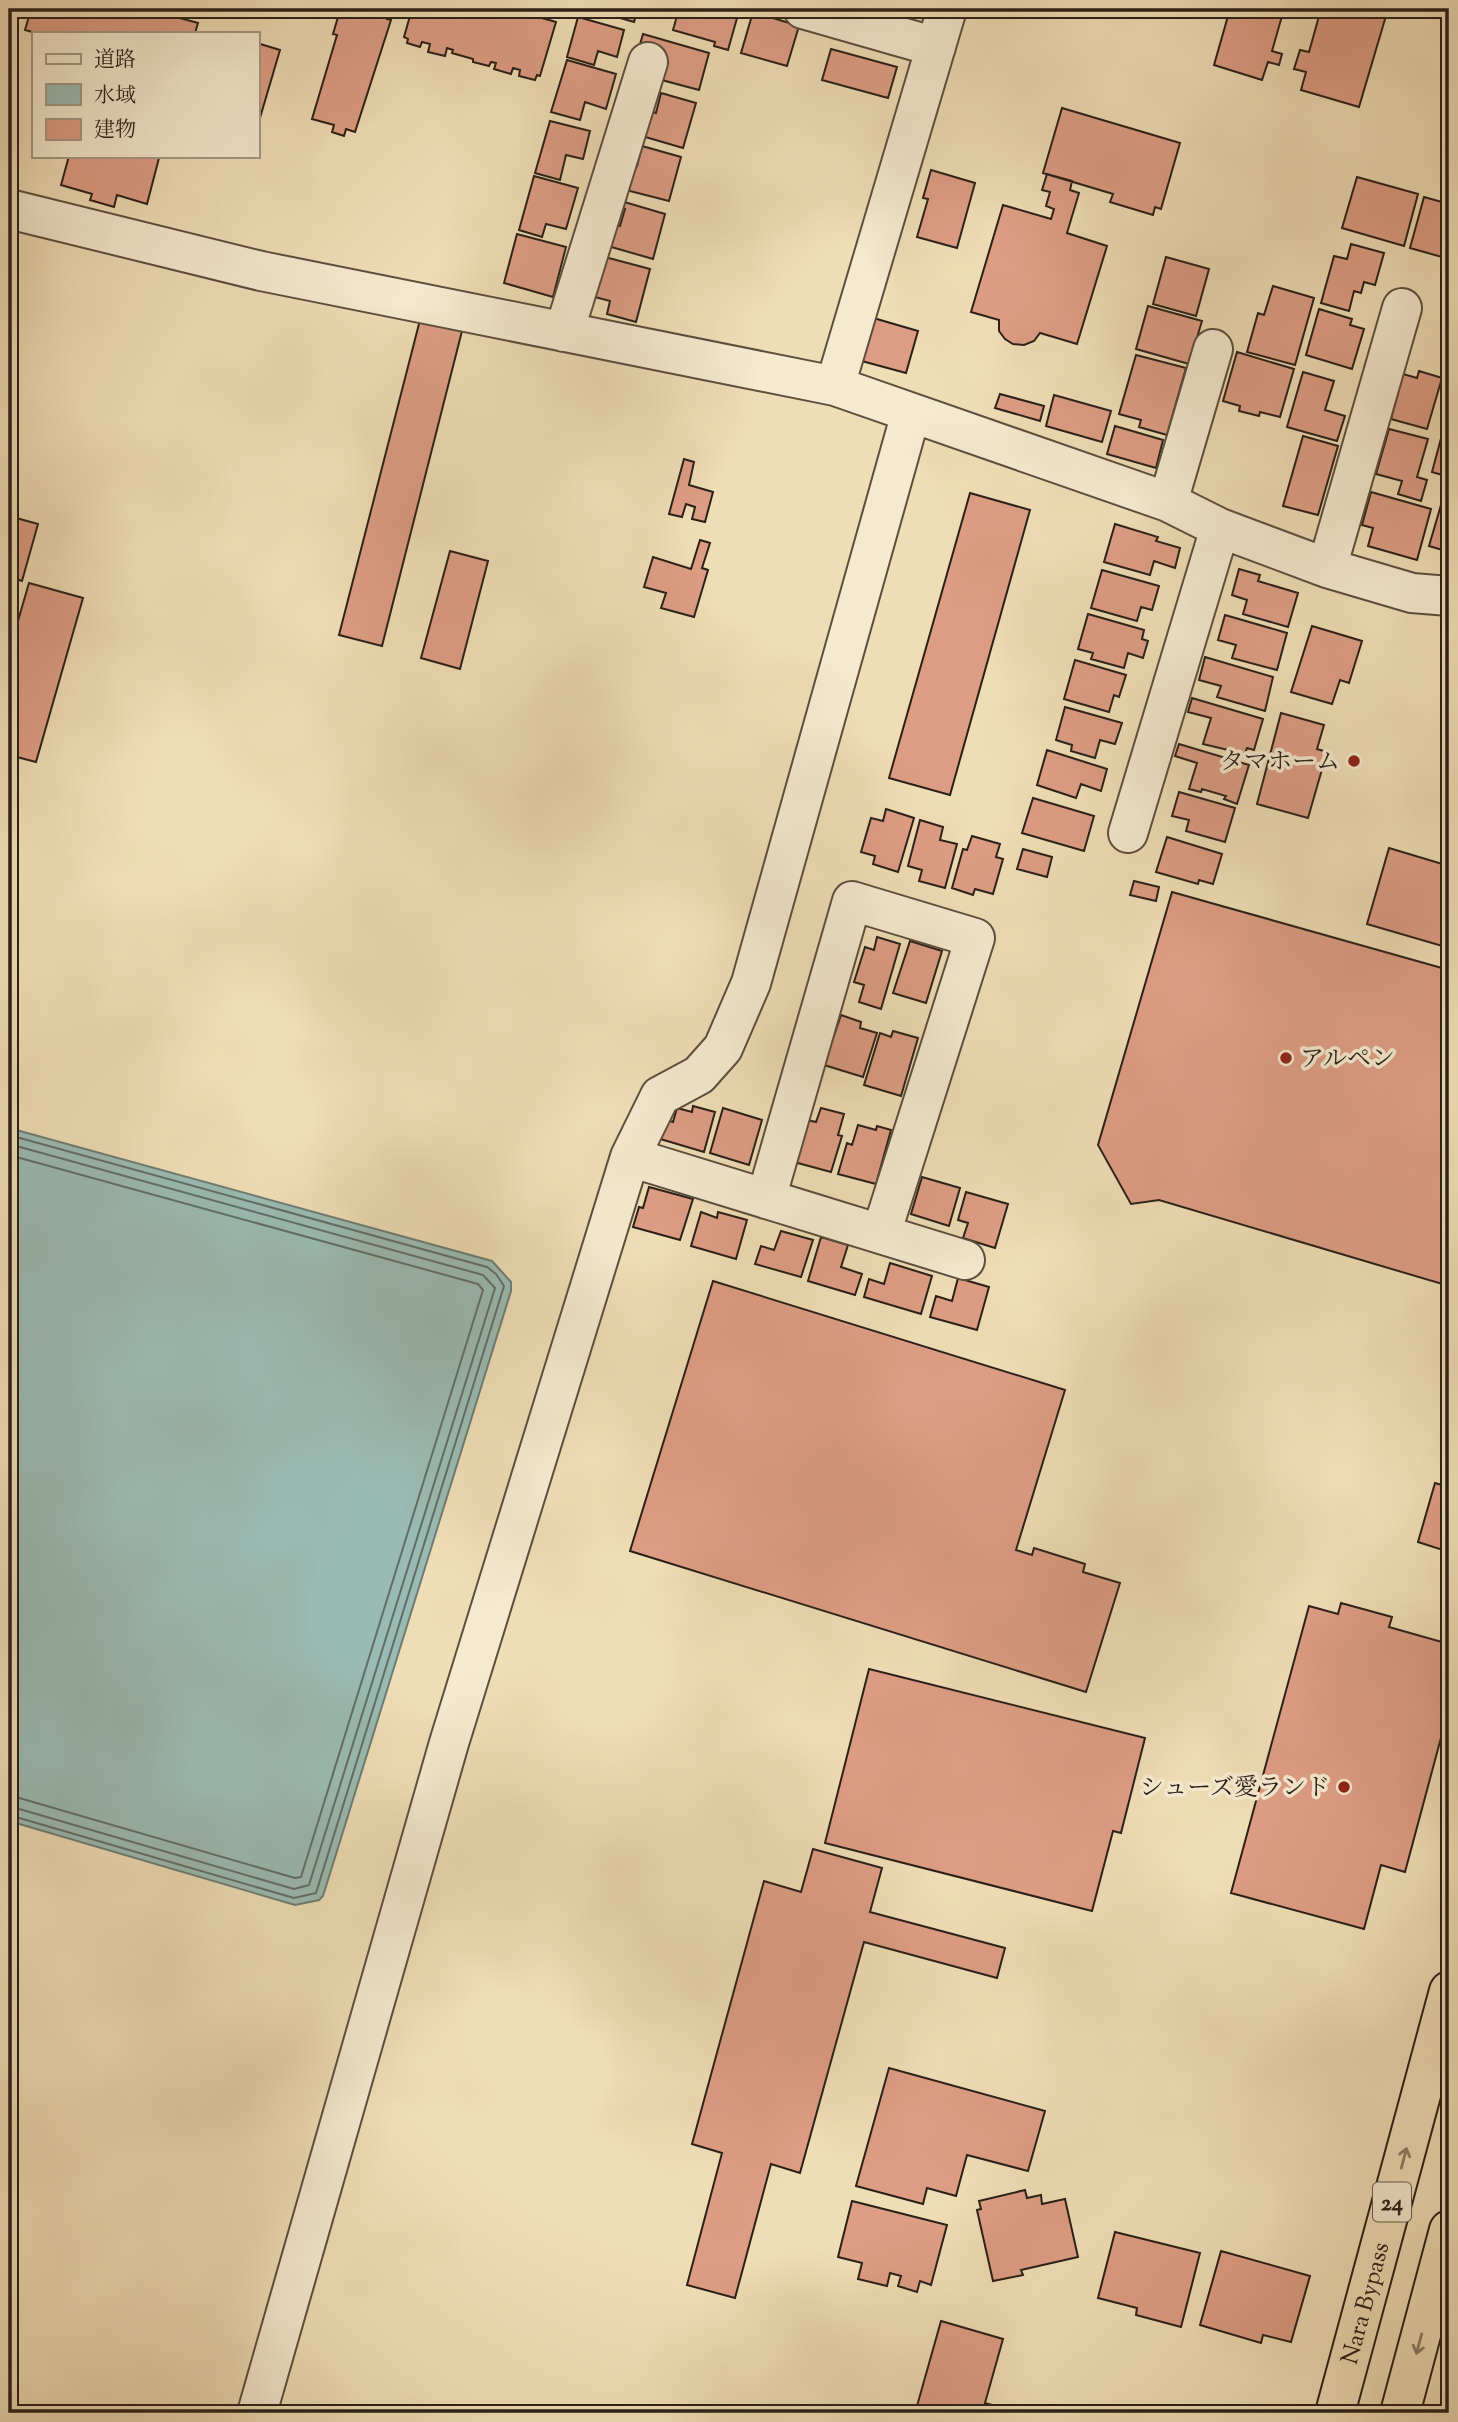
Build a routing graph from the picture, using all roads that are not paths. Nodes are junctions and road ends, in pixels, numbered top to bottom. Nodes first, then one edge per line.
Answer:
1 (803, 9) edge
2 (947, 9) edge
3 (936, 47) junction
4 (648, 62) dead end
5 (9, 209) edge
6 (1402, 309) dead end
7 (564, 332) junction
8 (1213, 349) dead end
9 (835, 386) junction
10 (911, 413) junction
11 (1167, 502) junction
12 (1220, 528) junction
13 (1327, 568) junction
14 (1449, 596) edge
15 (1128, 833) dead end
16 (630, 1157) junction
17 (766, 1199) junction
18 (881, 1234) junction
19 (965, 1260) dead end
20 (1449, 1992) edge
21 (1449, 2230) edge
22 (257, 2413) edge
23 (1335, 2413) edge
24 (1401, 2413) edge

1 - 3 street
2 - 3 street
3 - 9 street
4 - 7 street
5 - 7 street
6 - 13 street
7 - 9 street
8 - 11 street
9 - 10 street
10 - 11 street
10 - 16 street
11 - 12 street
12 - 13 street
12 - 15 street
13 - 14 street
16 - 17 street
16 - 22 street
17 - 18 street
17 - 18 street
18 - 19 street
23 -> 20 highway, Nara Bypass / 24
21 -> 24 highway

